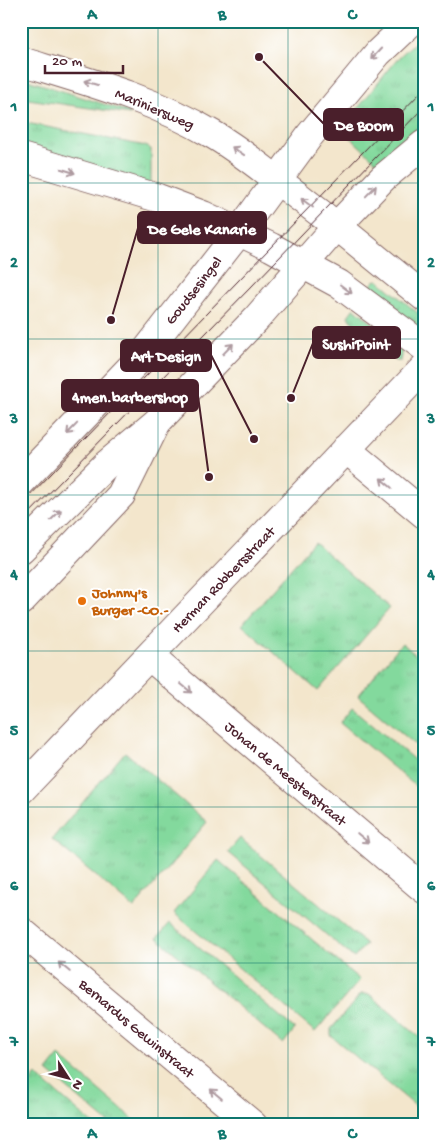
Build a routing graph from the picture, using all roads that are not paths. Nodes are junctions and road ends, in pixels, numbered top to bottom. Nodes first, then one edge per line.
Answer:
1 (412, 21) edge
2 (21, 61) edge
3 (424, 144) edge
4 (21, 157) edge
5 (277, 180) junction
6 (337, 226) junction
7 (239, 232) junction
8 (304, 265) junction
9 (424, 297) edge
10 (424, 347) edge
11 (424, 368) edge
12 (157, 422) junction
13 (346, 449) junction
14 (21, 482) edge
15 (424, 514) edge
16 (21, 550) edge
17 (21, 601) edge
18 (149, 656) junction
19 (21, 790) edge
20 (424, 889) edge
21 (21, 932) edge
22 (253, 1125) edge

1 -> 5 main road, Goudsesingel
5 -> 2 main road, Mariniersweg
6 -> 3 main road
4 -> 7 main road
6 -> 5 main road, Mariniersweg
5 - 7 main road, Goudsesingel
6 - 8 main road
6 - 9 main road, Mariniersweg
7 - 8 main road
7 -> 14 main road, Goudsesingel
8 -> 10 main road
12 -> 8 main road
11 - 13 main road, Herman Robbersstraat
16 -> 12 main road
12 - 17 main road
15 -> 13 main road
13 - 18 main road, Herman Robbersstraat
18 - 19 main road, Herman Robbersstraat
18 -> 20 main road, Johan de Meesterstraat
22 -> 21 main road, Bernardus Gewinstraat

